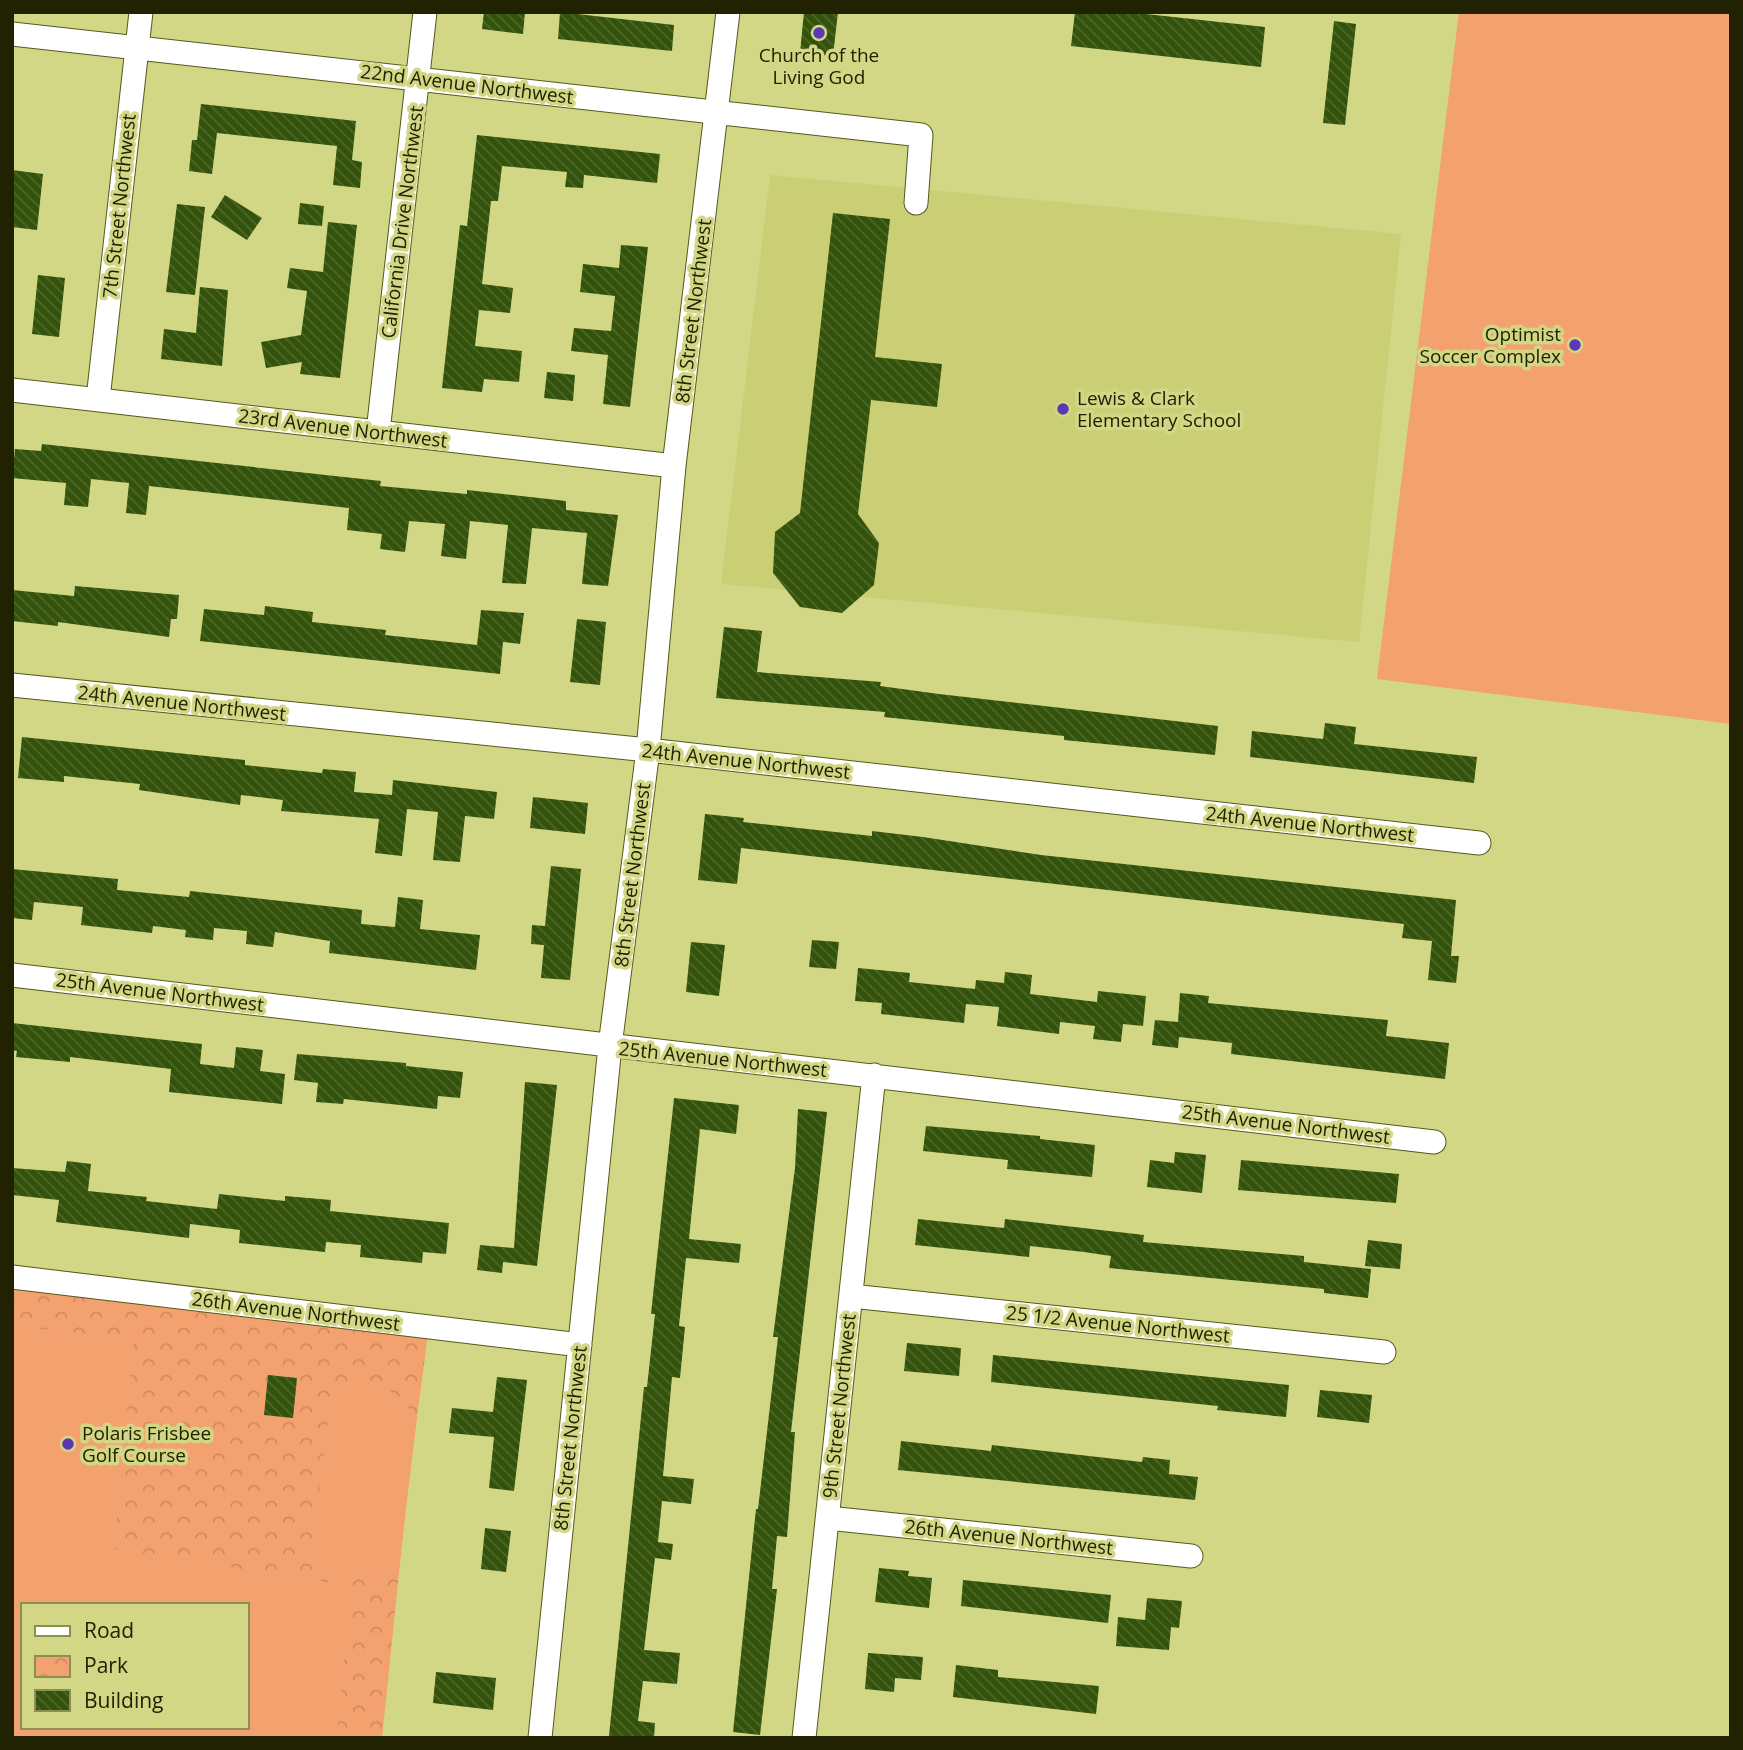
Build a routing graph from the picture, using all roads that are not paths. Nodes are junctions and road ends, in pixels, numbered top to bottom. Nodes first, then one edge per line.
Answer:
1 (141, 12) edge
2 (425, 12) edge
3 (728, 12) edge
4 (12, 34) edge
5 (137, 48) junction
6 (418, 78) junction
7 (717, 113) junction
8 (916, 203) dead end
9 (12, 390) edge
10 (98, 399) junction
11 (378, 432) junction
12 (674, 466) junction
13 (12, 685) edge
14 (648, 750) junction
15 (1479, 843) dead end
16 (12, 975) edge
17 (610, 1046) junction
18 (874, 1075) junction
19 (1434, 1142) dead end
20 (12, 1277) edge
21 (851, 1296) junction
22 (580, 1345) junction
23 (1384, 1352) dead end
24 (828, 1518) junction
25 (1191, 1556) dead end
26 (540, 1738) edge
27 (804, 1738) edge

1 - 5 street, 7th Street Northwest
2 - 6 street, California Drive Northwest
3 - 7 street, 8th Street Northwest
4 - 5 street, 22nd Avenue Northwest
5 - 6 street, 22nd Avenue Northwest
5 - 10 street, 7th Street Northwest
6 - 7 street, 22nd Avenue Northwest
6 - 11 street, California Drive Northwest
7 - 8 street, 22nd Avenue Northwest
7 - 12 street, 8th Street Northwest
9 - 10 street, 23rd Avenue Northwest
10 - 11 street, 23rd Avenue Northwest
11 - 12 street, 23rd Avenue Northwest
12 - 14 street, 8th Street Northwest
13 - 14 street, 24th Avenue Northwest
14 - 15 street, 24th Avenue Northwest
14 - 17 street, 8th Street Northwest
16 - 17 street, 25th Avenue Northwest
17 - 18 street, 25th Avenue Northwest
17 - 22 street, 8th Street Northwest
18 - 19 street, 25th Avenue Northwest
18 - 21 street, 9th Street Northwest
20 - 22 street, 26th Avenue Northwest
21 - 23 street, 25 1/2 Avenue Northwest
21 - 24 street, 9th Street Northwest
22 - 26 street, 8th Street Northwest
24 - 25 street, 26th Avenue Northwest
24 - 27 street, 9th Street Northwest

